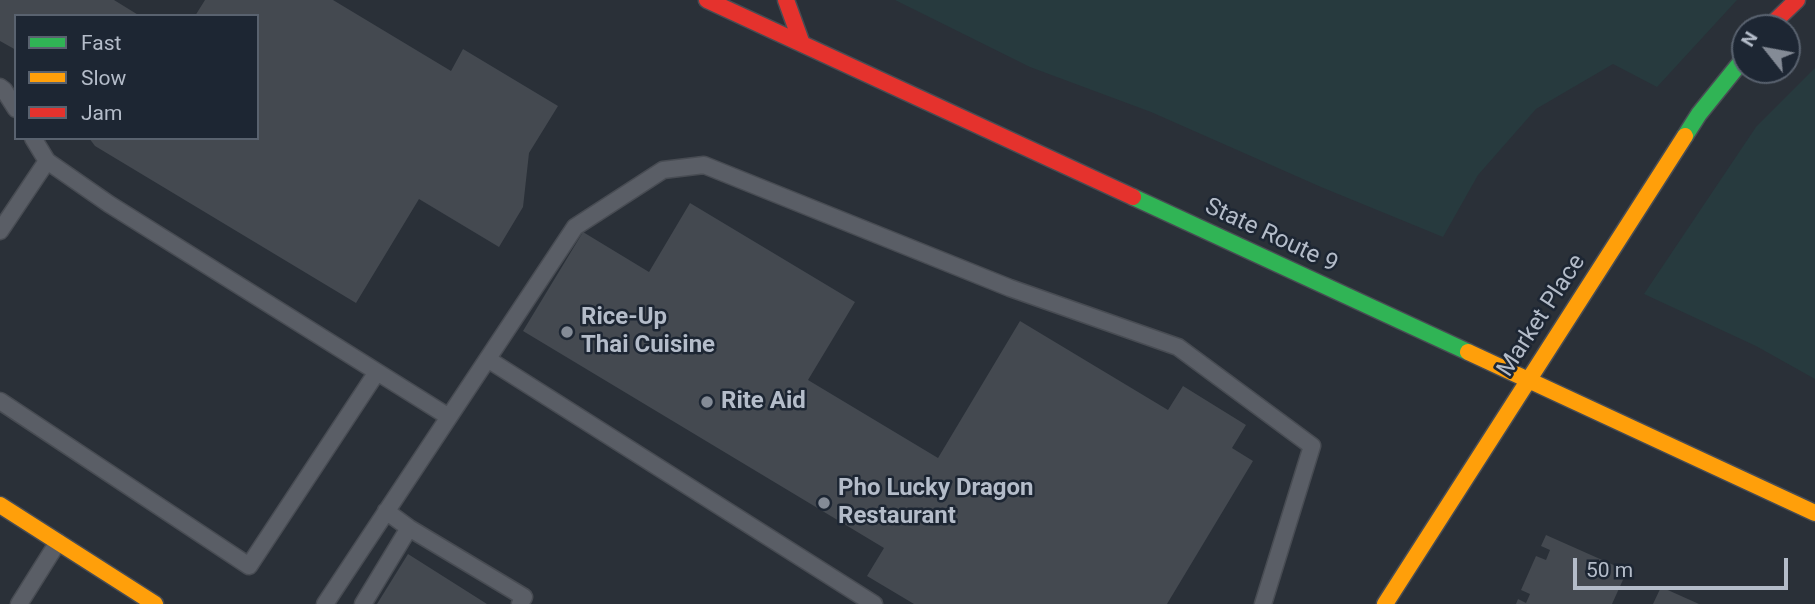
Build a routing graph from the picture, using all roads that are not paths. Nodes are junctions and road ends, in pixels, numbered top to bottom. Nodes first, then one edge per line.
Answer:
1 (707, 0) edge
2 (786, 0) edge
3 (1797, 0) edge
4 (1782, 14) edge
5 (802, 44) junction
6 (1731, 74) edge
7 (0, 87) edge
8 (14, 106) edge
9 (34, 140) edge
10 (47, 161) junction
11 (0, 231) edge
12 (489, 360) junction
13 (377, 372) junction
14 (1527, 380) junction
15 (0, 401) edge
16 (449, 417) junction
17 (0, 505) edge
18 (386, 511) junction
19 (1815, 513) edge
20 (409, 528) junction
21 (58, 542) junction
22 (19, 604) edge
23 (155, 604) edge
24 (325, 604) edge
25 (363, 604) edge
26 (520, 604) edge
27 (874, 604) edge
28 (1263, 604) edge
29 (1385, 604) edge

1 - 5 main road, State Route 9
2 - 5 main road
3 - 4 main road
5 - 14 main road, State Route 9
6 - 14 main road, Market Place
7 - 8 lane
9 - 10 lane
10 - 11 lane
10 - 13 lane
12 - 16 lane
12 - 27 lane
12 - 28 lane
13 - 15 lane
13 - 16 lane
14 - 19 main road, State Route 9
14 - 29 main road, Market Place
16 - 18 lane
17 - 21 main road
18 - 20 lane
18 - 24 lane
20 - 25 lane
20 - 26 lane
21 - 22 lane
21 - 23 main road

